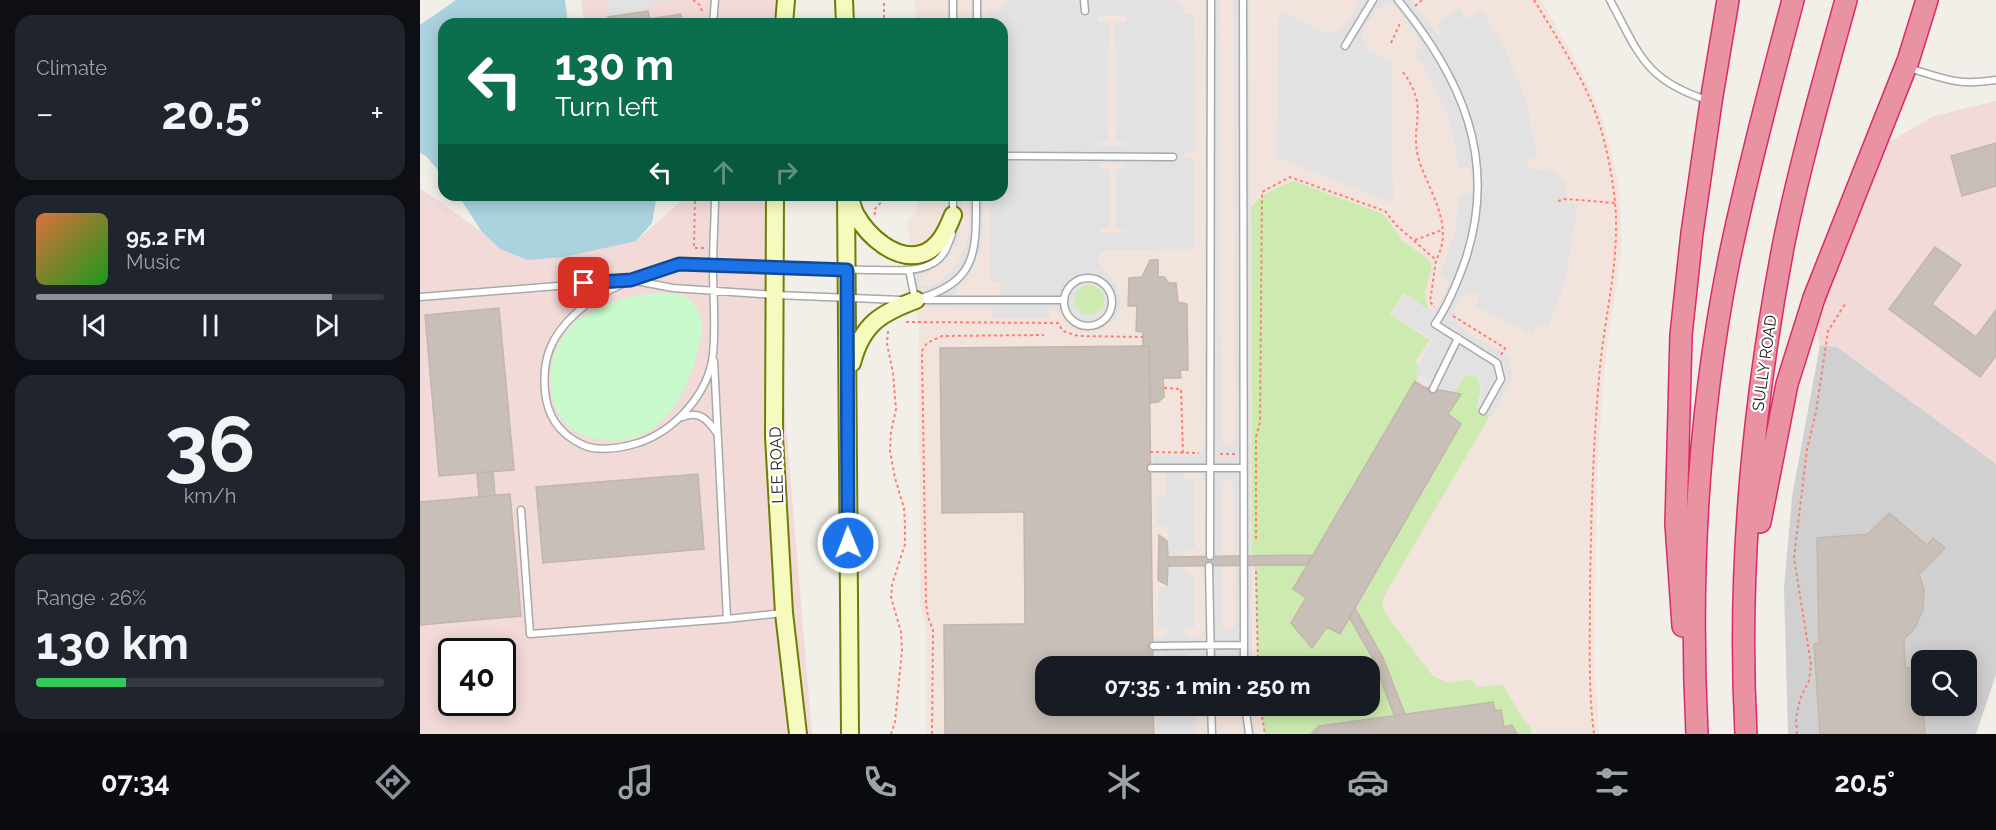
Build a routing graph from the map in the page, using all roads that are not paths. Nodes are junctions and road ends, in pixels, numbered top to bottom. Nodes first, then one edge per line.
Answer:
1 (716, 0) edge
2 (786, 0) edge
3 (844, 0) edge
4 (953, 0) edge
5 (977, 0) edge
6 (1084, 0) edge
7 (1211, 0) edge
8 (1243, 0) edge
9 (1373, 0) edge
10 (1398, 0) edge
11 (1610, 0) edge
12 (1728, 0) edge
13 (1793, 0) edge
14 (1846, 0) edge
15 (1927, 0) edge
16 (1085, 12) dead end
17 (714, 18) edge
18 (784, 18) edge
19 (844, 18) edge
20 (953, 18) edge
21 (977, 18) edge
22 (1345, 46) dead end
23 (1906, 67) junction
24 (1996, 80) edge
25 (1711, 102) junction
26 (1008, 156) edge
27 (1173, 156) dead end
28 (715, 201) edge
29 (775, 201) edge
30 (847, 201) edge
31 (850, 201) edge
32 (953, 201) edge
33 (976, 201) edge
34 (953, 215) junction
35 (713, 265) junction
36 (775, 267) junction
37 (847, 270) junction
38 (909, 270) junction
39 (631, 280) junction
40 (714, 291) junction
41 (775, 295) junction
42 (420, 297) edge
43 (847, 299) junction
44 (916, 300) junction
45 (1063, 300) junction
46 (1458, 338) junction
47 (713, 355) junction
48 (848, 384) junction
49 (1433, 389) dead end
50 (1483, 411) dead end
51 (677, 419) junction
52 (717, 433) junction
53 (1151, 468) dead end
54 (1211, 468) junction
55 (1242, 468) junction
56 (520, 510) dead end
57 (1210, 556) dead end
58 (1209, 566) dead end
59 (784, 613) junction
60 (727, 619) junction
61 (1244, 645) junction
62 (1153, 646) dead end
63 (1210, 646) junction
64 (1210, 656) edge
65 (1244, 656) edge
66 (1744, 695) junction
67 (1211, 716) edge
68 (1247, 716) edge
69 (798, 734) edge
70 (850, 734) edge
71 (1212, 734) edge
72 (1249, 734) edge
73 (1696, 734) edge
74 (1746, 734) edge

1 - 17 lane
2 - 18 street
3 - 19 street
4 - 20 lane
5 - 21 lane
6 - 16 lane
7 - 54 lane
8 - 55 lane
9 - 22 lane
10 - 46 lane
11 - 25 lane
12 - 25 highway
13 - 73 highway
14 - 66 highway, SULLY ROAD
15 - 23 highway
23 - 24 lane
23 - 66 highway
25 - 73 highway
26 - 27 lane
28 - 35 lane
29 - 36 street, LEE ROAD
30 - 37 street
31 - 34 street
32 - 34 lane
33 - 44 lane
34 - 38 lane
35 - 36 lane
35 - 39 lane
35 - 40 lane
36 - 37 lane
36 - 41 street, LEE ROAD
37 - 38 lane
37 - 43 street
38 - 44 lane
39 - 40 lane
39 - 42 lane
39 - 51 lane
40 - 41 lane
40 - 47 lane
41 - 43 lane
41 - 59 street, LEE ROAD
43 - 44 lane
43 - 48 street
44 - 45 lane
44 - 48 street
45 - 45 lane
46 - 49 lane
46 - 50 lane
47 - 51 lane
47 - 52 lane
48 - 70 street
51 - 52 lane
52 - 60 lane
53 - 54 lane
54 - 55 lane
54 - 57 lane
55 - 61 lane
56 - 60 lane
58 - 63 lane
59 - 60 lane
59 - 69 street, LEE ROAD
61 - 63 lane
61 - 65 lane
62 - 63 lane
63 - 64 lane
66 - 74 highway, SULLY ROAD
67 - 71 lane
68 - 72 lane

